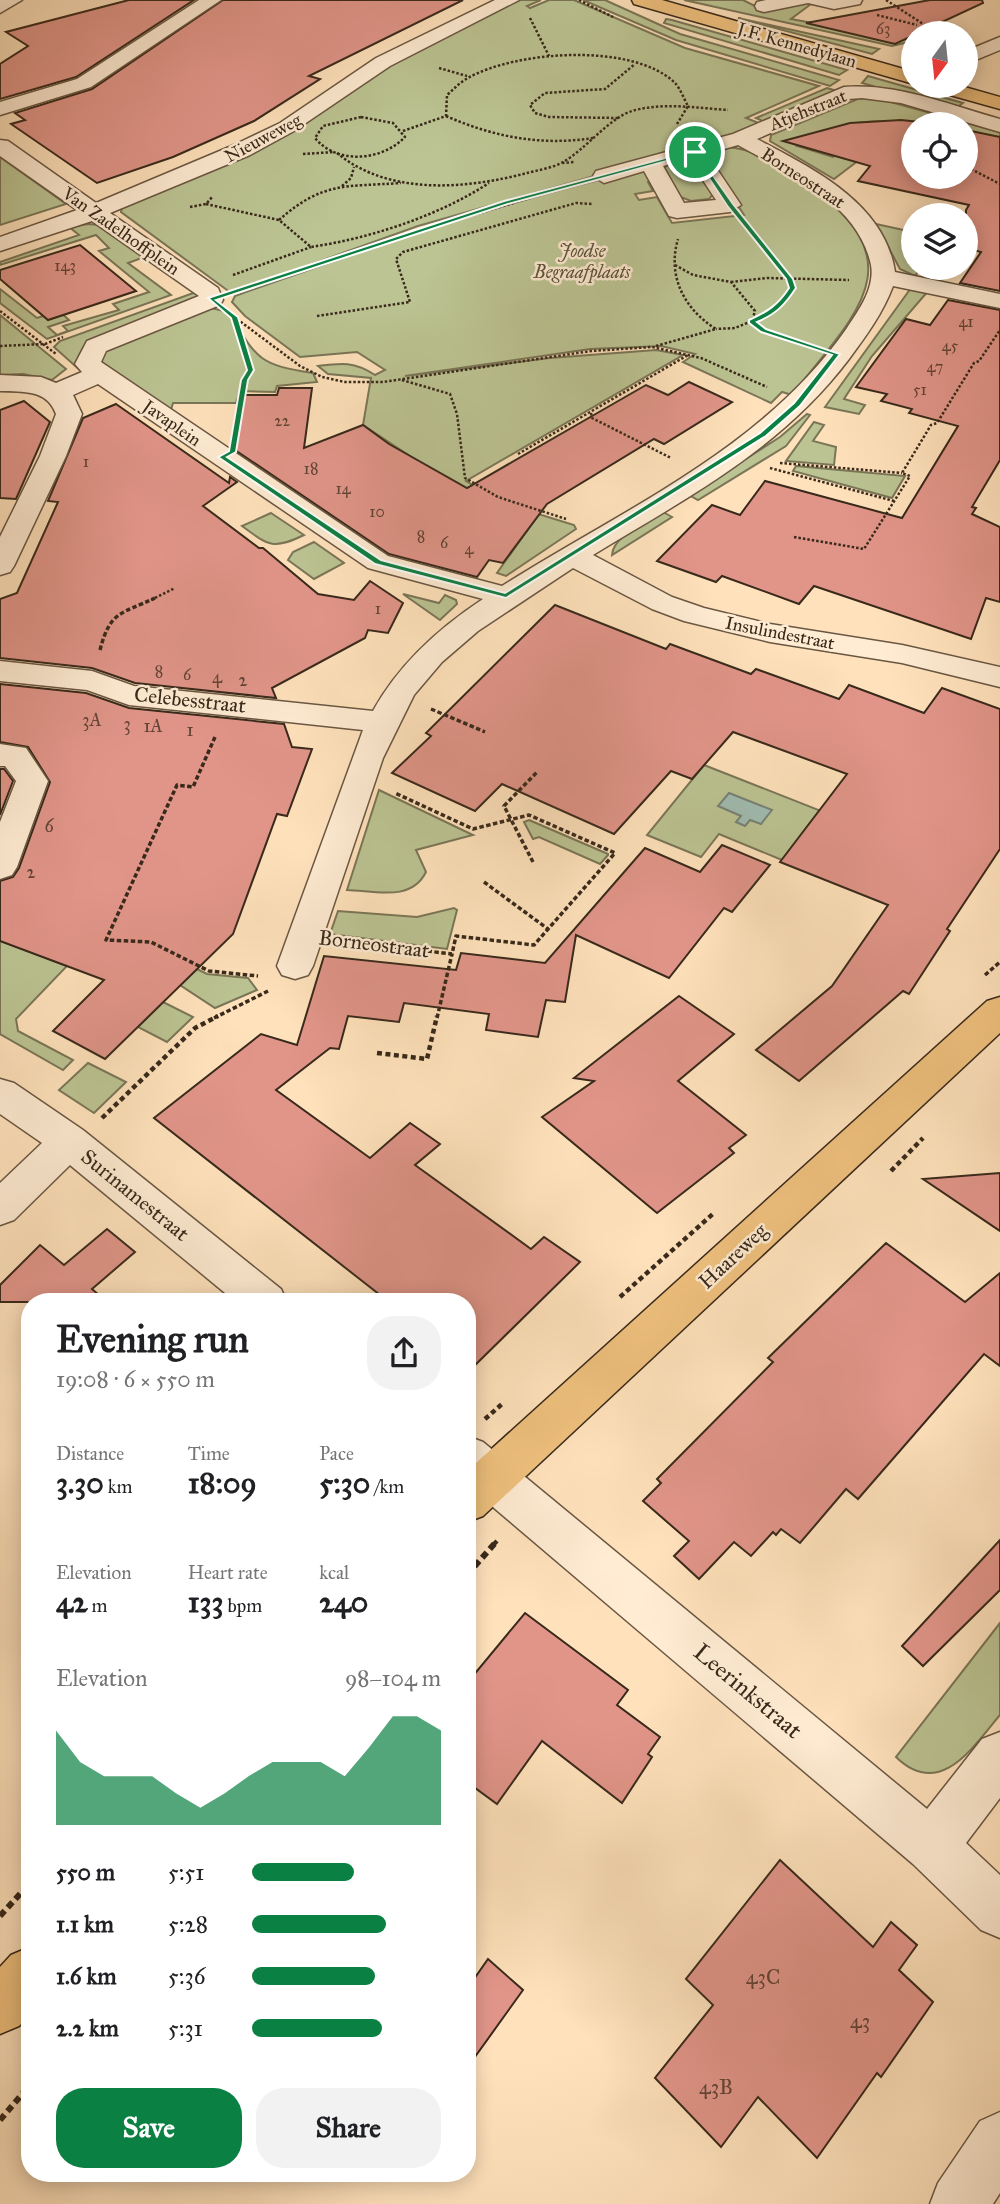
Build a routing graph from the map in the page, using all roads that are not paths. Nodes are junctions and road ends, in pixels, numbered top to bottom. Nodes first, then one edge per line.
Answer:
1 (13, 0) edge
2 (212, 0) edge
3 (641, 0) edge
4 (801, 0) edge
5 (815, 0) edge
6 (853, 0) edge
7 (518, 4) edge
8 (764, 6) dead end
9 (0, 7) edge
10 (1000, 43) edge
11 (978, 53) edge
12 (901, 74) edge
13 (978, 97) edge
14 (1000, 103) edge
15 (0, 109) edge
16 (1000, 126) edge
17 (740, 138) junction
18 (0, 146) edge
19 (695, 152) junction
20 (651, 164) junction
21 (596, 180) road end
22 (94, 212) junction
23 (0, 244) edge
24 (883, 281) junction
25 (1000, 301) edge
26 (93, 377) junction
27 (0, 383) edge
28 (55, 393) junction
29 (572, 556) junction
30 (0, 566) edge
31 (506, 596) junction
32 (0, 671) edge
33 (1000, 677) edge
34 (382, 722) junction
35 (0, 755) edge
36 (0, 867) edge
37 (293, 973) road end
38 (1000, 1011) edge
39 (0, 1094) edge
40 (69, 1141) junction
41 (0, 1208) edge
42 (255, 1293) edge
43 (476, 1478) edge
44 (1000, 1757) edge
45 (931, 1846) junction
46 (1000, 1911) edge
47 (21, 1984) edge
48 (0, 2007) edge
49 (1000, 2141) edge
50 (959, 2204) edge

1 - 9 street
2 - 15 street
3 - 12 main road, J.F. Kennedylaan
4 - 8 street
5 - 6 street
7 - 22 street, Nieuweweg
10 - 11 street
13 - 14 main road
16 - 17 street, Atjehstraat
17 - 19 street, Borneostraat
17 - 24 street, Borneostraat
18 - 22 street, Van Zadelhoffplein
19 - 20 street, Borneostraat
19 - 20 street
20 - 21 street, Borneostraat
22 - 23 street, Nieuweweg
22 - 26 street, Van Zadelhoffplein
24 - 25 street
24 - 29 street, Borneostraat
26 - 28 street
26 - 31 street, Javaplein
27 - 28 street
28 - 30 street
29 - 31 street, Borneostraat
29 - 33 street, Insulindestraat
31 - 34 street, Borneostraat
32 - 34 street, Celebesstraat
34 - 37 street, Borneostraat
35 - 36 street
38 - 43 main road, Haareweg
39 - 40 street, Surinamestraat
40 - 41 street
40 - 42 street, Surinamestraat
43 - 45 street, Leerinkstraat
44 - 45 street
45 - 46 street, Leerinkstraat
47 - 48 main road
49 - 50 street

